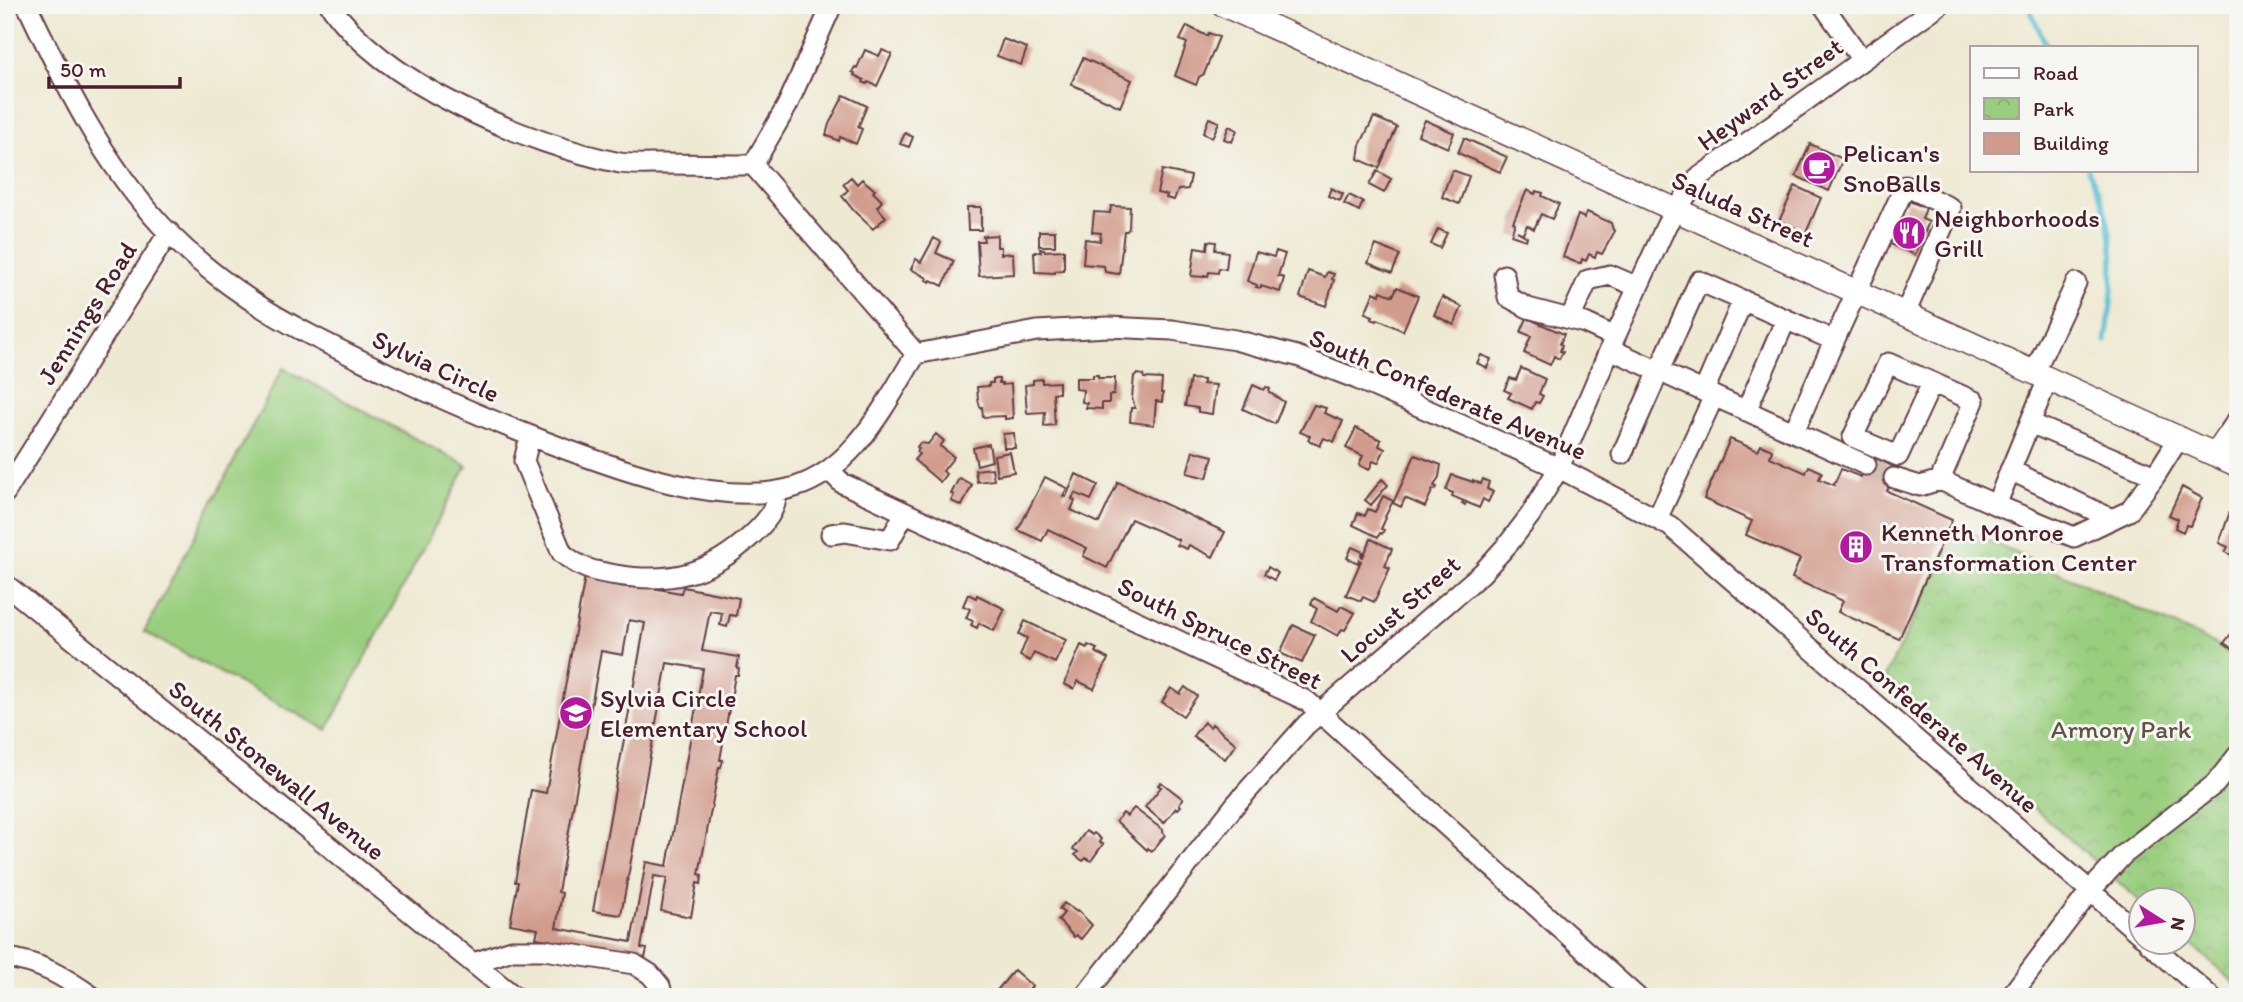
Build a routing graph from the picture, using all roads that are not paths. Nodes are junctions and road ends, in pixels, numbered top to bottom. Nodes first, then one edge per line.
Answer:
1 (27, 5) edge
2 (330, 5) edge
3 (832, 5) edge
4 (1224, 5) edge
5 (1823, 5) edge
6 (1939, 5) edge
7 (1862, 60) junction
8 (753, 165) junction
9 (1675, 210) junction
10 (169, 232) junction
11 (1504, 275) dead end
12 (2076, 283) dead end
13 (1638, 287) junction
14 (1858, 292) junction
15 (1744, 300) junction
16 (1905, 314) junction
17 (1570, 319) junction
18 (1786, 319) junction
19 (1833, 340) junction
20 (1612, 343) junction
21 (916, 354) junction
22 (1658, 370) junction
23 (2041, 376) junction
24 (1932, 383) junction
25 (1709, 393) junction
26 (1746, 411) junction
27 (2238, 419) edge
28 (2030, 423) junction
29 (1794, 432) junction
30 (530, 436) junction
31 (2179, 438) junction
32 (1622, 454) dead end
33 (2214, 454) junction
34 (1866, 465) tunnel mouth
35 (2238, 465) edge
36 (1559, 468) junction
37 (829, 470) junction
38 (2010, 470) junction
39 (2155, 476) junction
40 (1894, 478) tunnel mouth
41 (1940, 480) junction
42 (777, 492) junction
43 (5, 493) edge
44 (1996, 505) junction
45 (905, 513) junction
46 (1657, 519) junction
47 (2112, 519) junction
48 (831, 534) dead end
49 (5, 584) edge
50 (1321, 713) junction
51 (2238, 755) edge
52 (2090, 891) junction
53 (2128, 925) edge
54 (2163, 956) edge
55 (5, 958) edge
56 (474, 963) junction
57 (93, 997) edge
58 (515, 997) edge
59 (663, 997) edge
60 (1084, 997) edge
61 (1637, 997) edge
62 (2010, 997) edge
63 (2211, 997) edge

1 - 10 street, Sylvia Circle
2 - 8 street
3 - 8 street
4 - 9 main road, Saluda Street
5 - 7 street
6 - 7 street, Heyward Street
7 - 9 street, Heyward Street
8 - 21 street
9 - 13 street, Locust Street
9 - 14 main road, Saluda Street
10 - 30 street, Sylvia Circle
10 - 43 street, Jennings Road
11 - 17 street
12 - 23 street
13 - 17 street
13 - 20 street, Locust Street
14 - 16 main road, Saluda Street
14 - 16 street
14 - 19 street
15 - 18 street
15 - 22 street
15 - 25 street
16 - 23 main road, Saluda Street
17 - 20 street
18 - 19 street
18 - 26 street
19 - 29 street
20 - 22 street
20 - 36 street, Locust Street
21 - 36 street, South Confederate Avenue
21 - 37 street, Sylvia Circle
22 - 25 street
22 - 32 street
23 - 28 street
23 - 31 main road, Saluda Street
24 - 24 street
24 - 41 street
25 - 26 street
25 - 46 street
26 - 29 street
27 - 33 street
28 - 38 street
28 - 39 street
29 - 34 street
30 - 42 street, Sylvia Circle
30 - 42 street
31 - 33 main road, Saluda Street
31 - 39 street
33 - 35 main road, Saluda Street
36 - 46 street, South Confederate Avenue
36 - 50 street, Locust Street
37 - 42 street, Sylvia Circle
37 - 45 street, South Spruce Street
38 - 44 street
38 - 47 street
39 - 47 street
40 - 41 street
41 - 44 street
44 - 47 street
45 - 48 street
45 - 50 street, South Spruce Street
46 - 52 street, South Confederate Avenue
49 - 56 street, South Stonewall Avenue
50 - 60 street, Locust Street
50 - 61 street, South Spruce Street
51 - 52 street
52 - 53 street, South Confederate Avenue
52 - 62 street
54 - 63 street
55 - 57 street
56 - 58 street, South Stonewall Avenue
56 - 59 street

